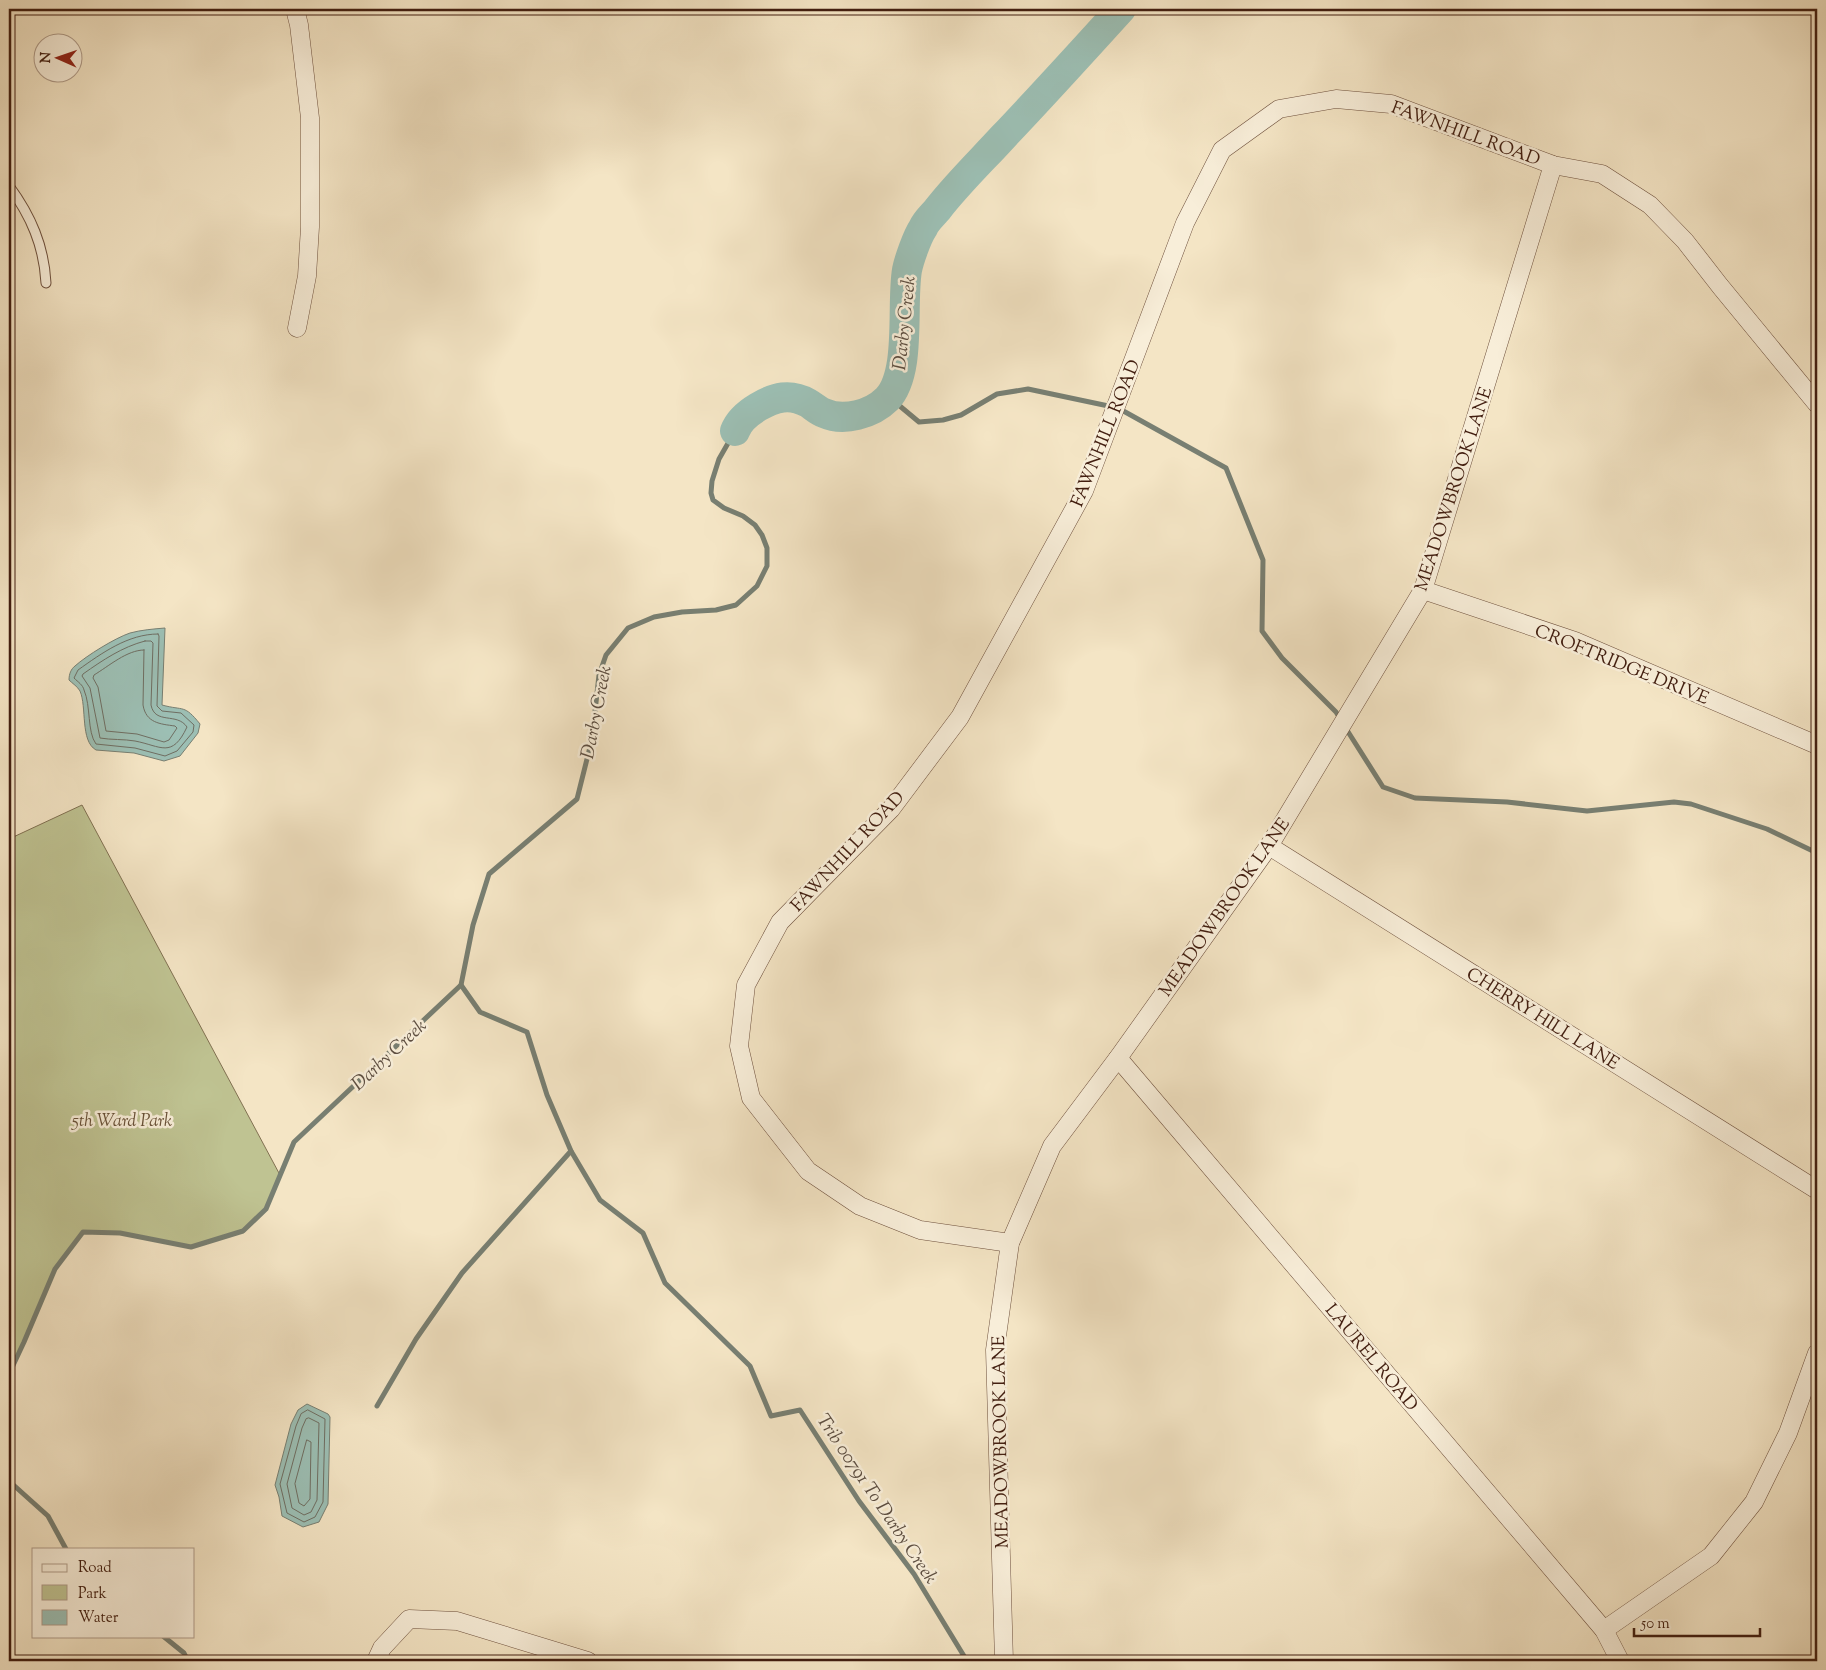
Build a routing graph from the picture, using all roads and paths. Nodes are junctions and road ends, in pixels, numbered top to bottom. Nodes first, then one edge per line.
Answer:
1 (295, 9) edge
2 (1553, 165) junction
3 (9, 186) edge
4 (46, 284) dead end
5 (297, 328) dead end
6 (1817, 404) edge
7 (1423, 590) junction
8 (1817, 745) edge
9 (1270, 846) junction
10 (1118, 1058) junction
11 (1817, 1190) edge
12 (1010, 1243) junction
13 (1817, 1353) edge
14 (1604, 1630) junction
15 (376, 1661) edge
16 (588, 1661) edge
17 (1004, 1661) edge
18 (1620, 1661) edge

1 - 5 street
2 - 6 street, FAWNHILL ROAD
2 - 7 street, MEADOWBROOK LANE
2 - 12 street, FAWNHILL ROAD
3 - 4 lane
7 - 8 street, CROFTRIDGE DRIVE
7 - 9 street, MEADOWBROOK LANE
9 - 10 street, MEADOWBROOK LANE
9 - 11 street, CHERRY HILL LANE
10 - 12 street, MEADOWBROOK LANE
10 - 14 street, LAUREL ROAD
12 - 17 street, MEADOWBROOK LANE
13 - 14 street
14 - 18 street, LAUREL ROAD
15 - 16 street

